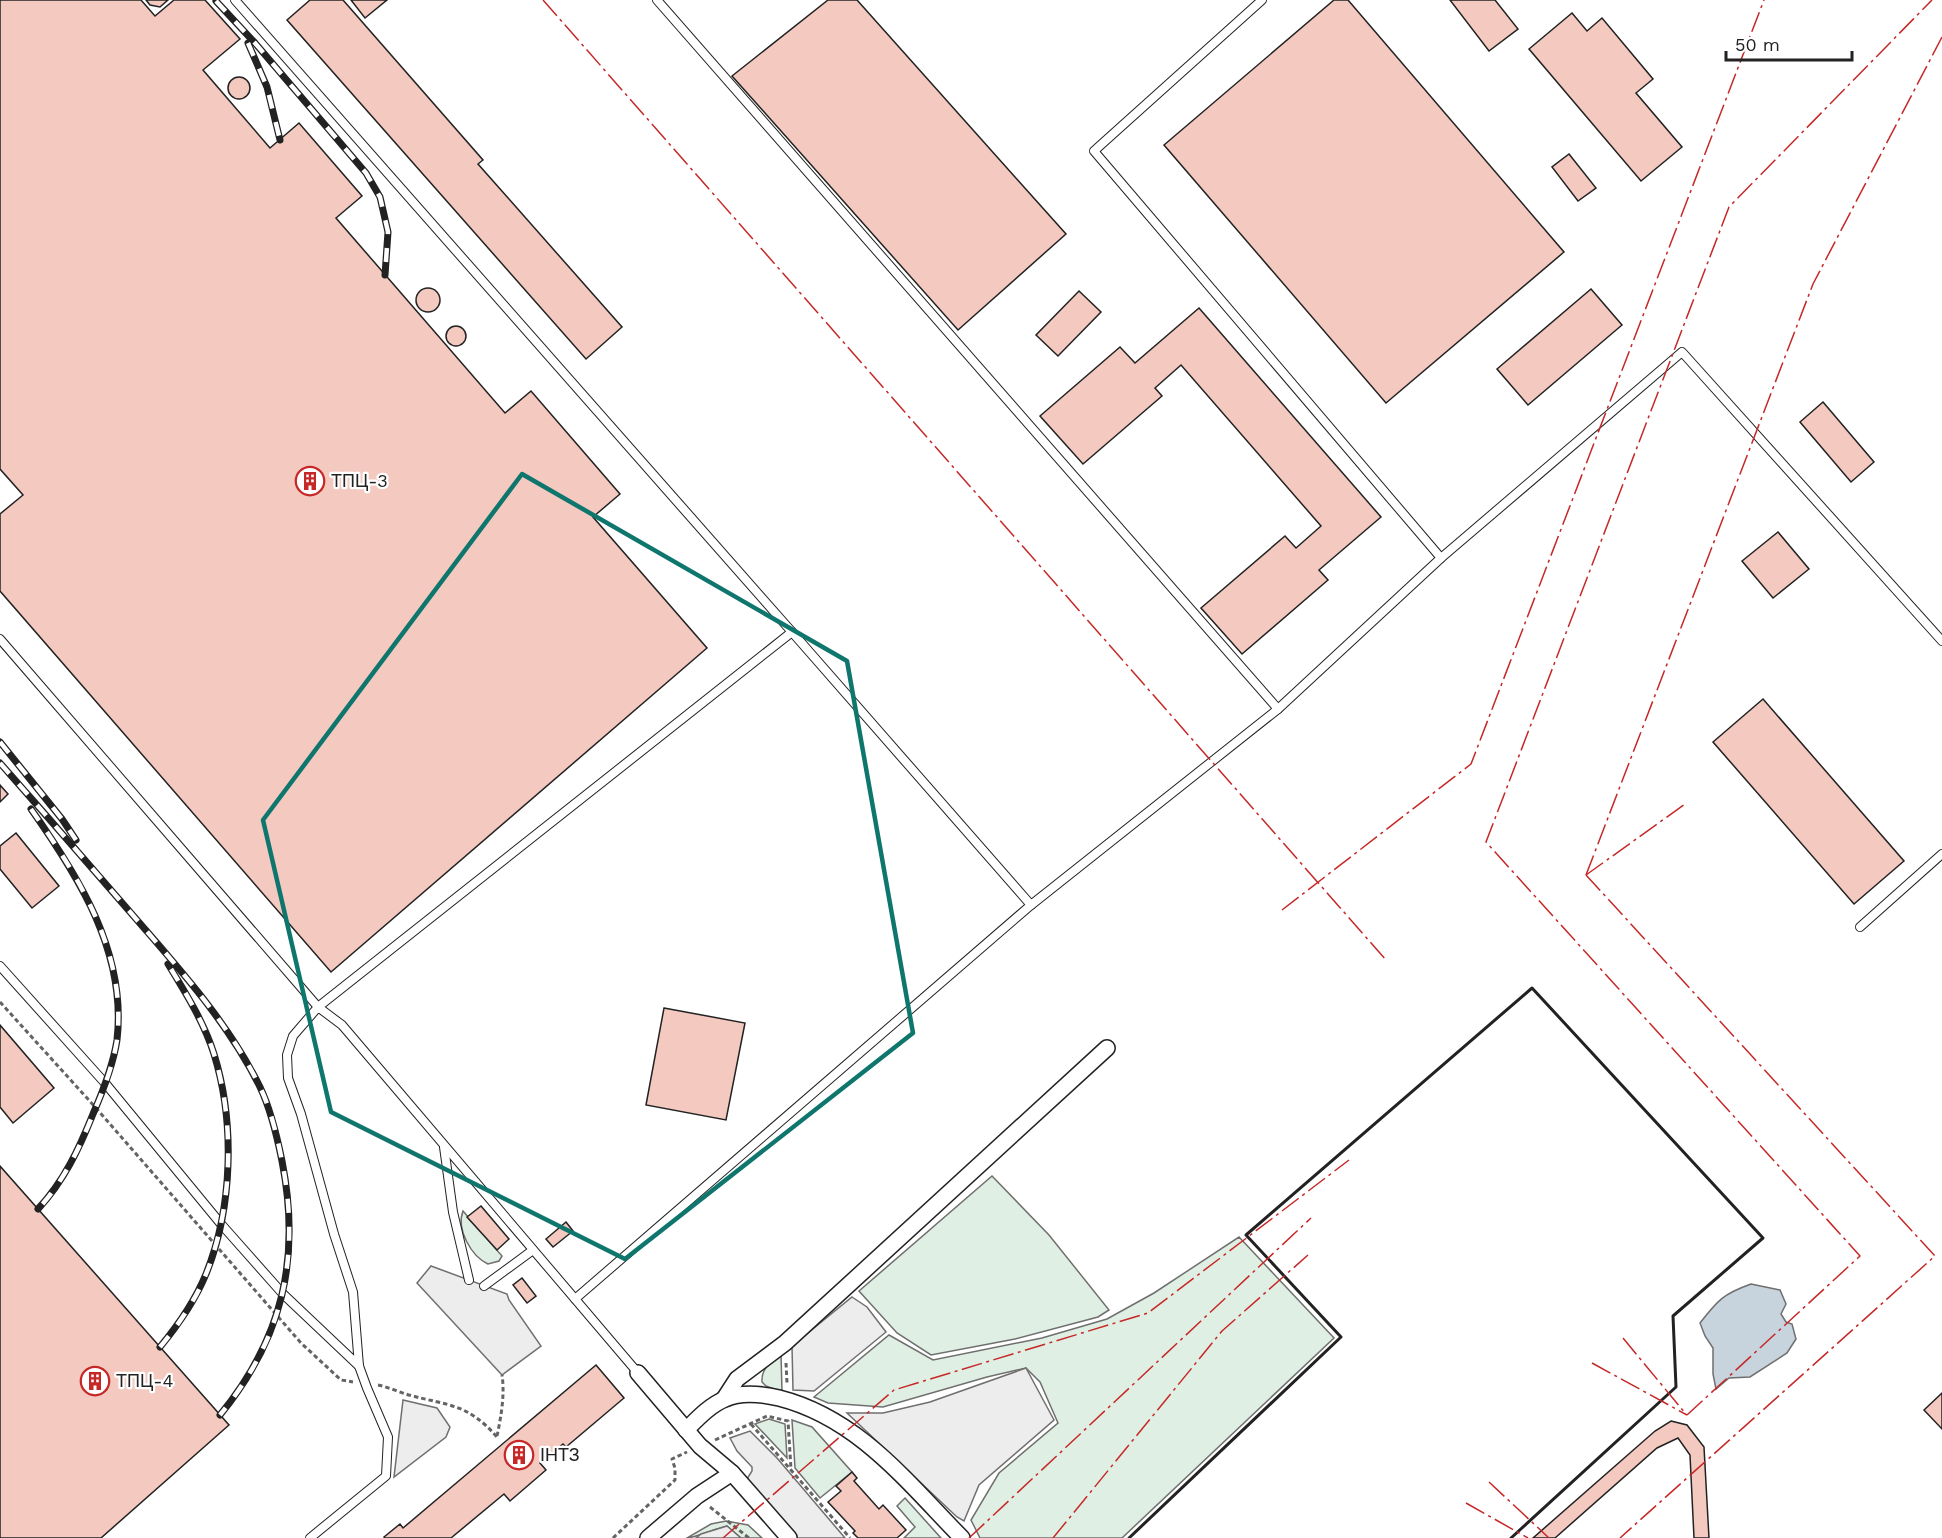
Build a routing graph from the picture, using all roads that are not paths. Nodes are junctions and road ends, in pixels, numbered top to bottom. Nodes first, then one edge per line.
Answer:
1 (235, 0) edge
2 (657, 0) edge
3 (1262, 0) edge
4 (1441, 558) junction
5 (792, 632) junction
6 (0, 639) edge
7 (1942, 641) edge
8 (1278, 709) junction
9 (1942, 854) edge
10 (1031, 905) junction
11 (1860, 927) dead end
12 (0, 966) edge
13 (318, 1007) junction
14 (1107, 1048) dead end
15 (444, 1145) junction
16 (533, 1250) junction
17 (469, 1280) dead end
18 (484, 1286) dead end
19 (575, 1299) junction
20 (360, 1366) junction
21 (638, 1373) joint
22 (724, 1399) junction
23 (686, 1430) junction
24 (732, 1473) junction
25 (310, 1538) edge
26 (648, 1538) edge
27 (789, 1538) edge
28 (962, 1538) edge

1 - 5 lane
2 - 8 lane
3 - 4 lane
4 - 7 lane
4 - 8 lane
5 - 10 lane
5 - 13 lane
6 - 13 lane
8 - 10 lane
9 - 11 lane
10 - 19 lane
12 - 20 lane
13 - 15 lane
13 - 20 lane
14 - 22 street
15 - 16 lane
15 - 17 lane
16 - 18 lane
16 - 19 lane
19 - 21 lane
20 - 25 lane
21 - 23 street
22 - 23 street
22 - 28 street
23 - 24 street
24 - 26 street
24 - 27 street

